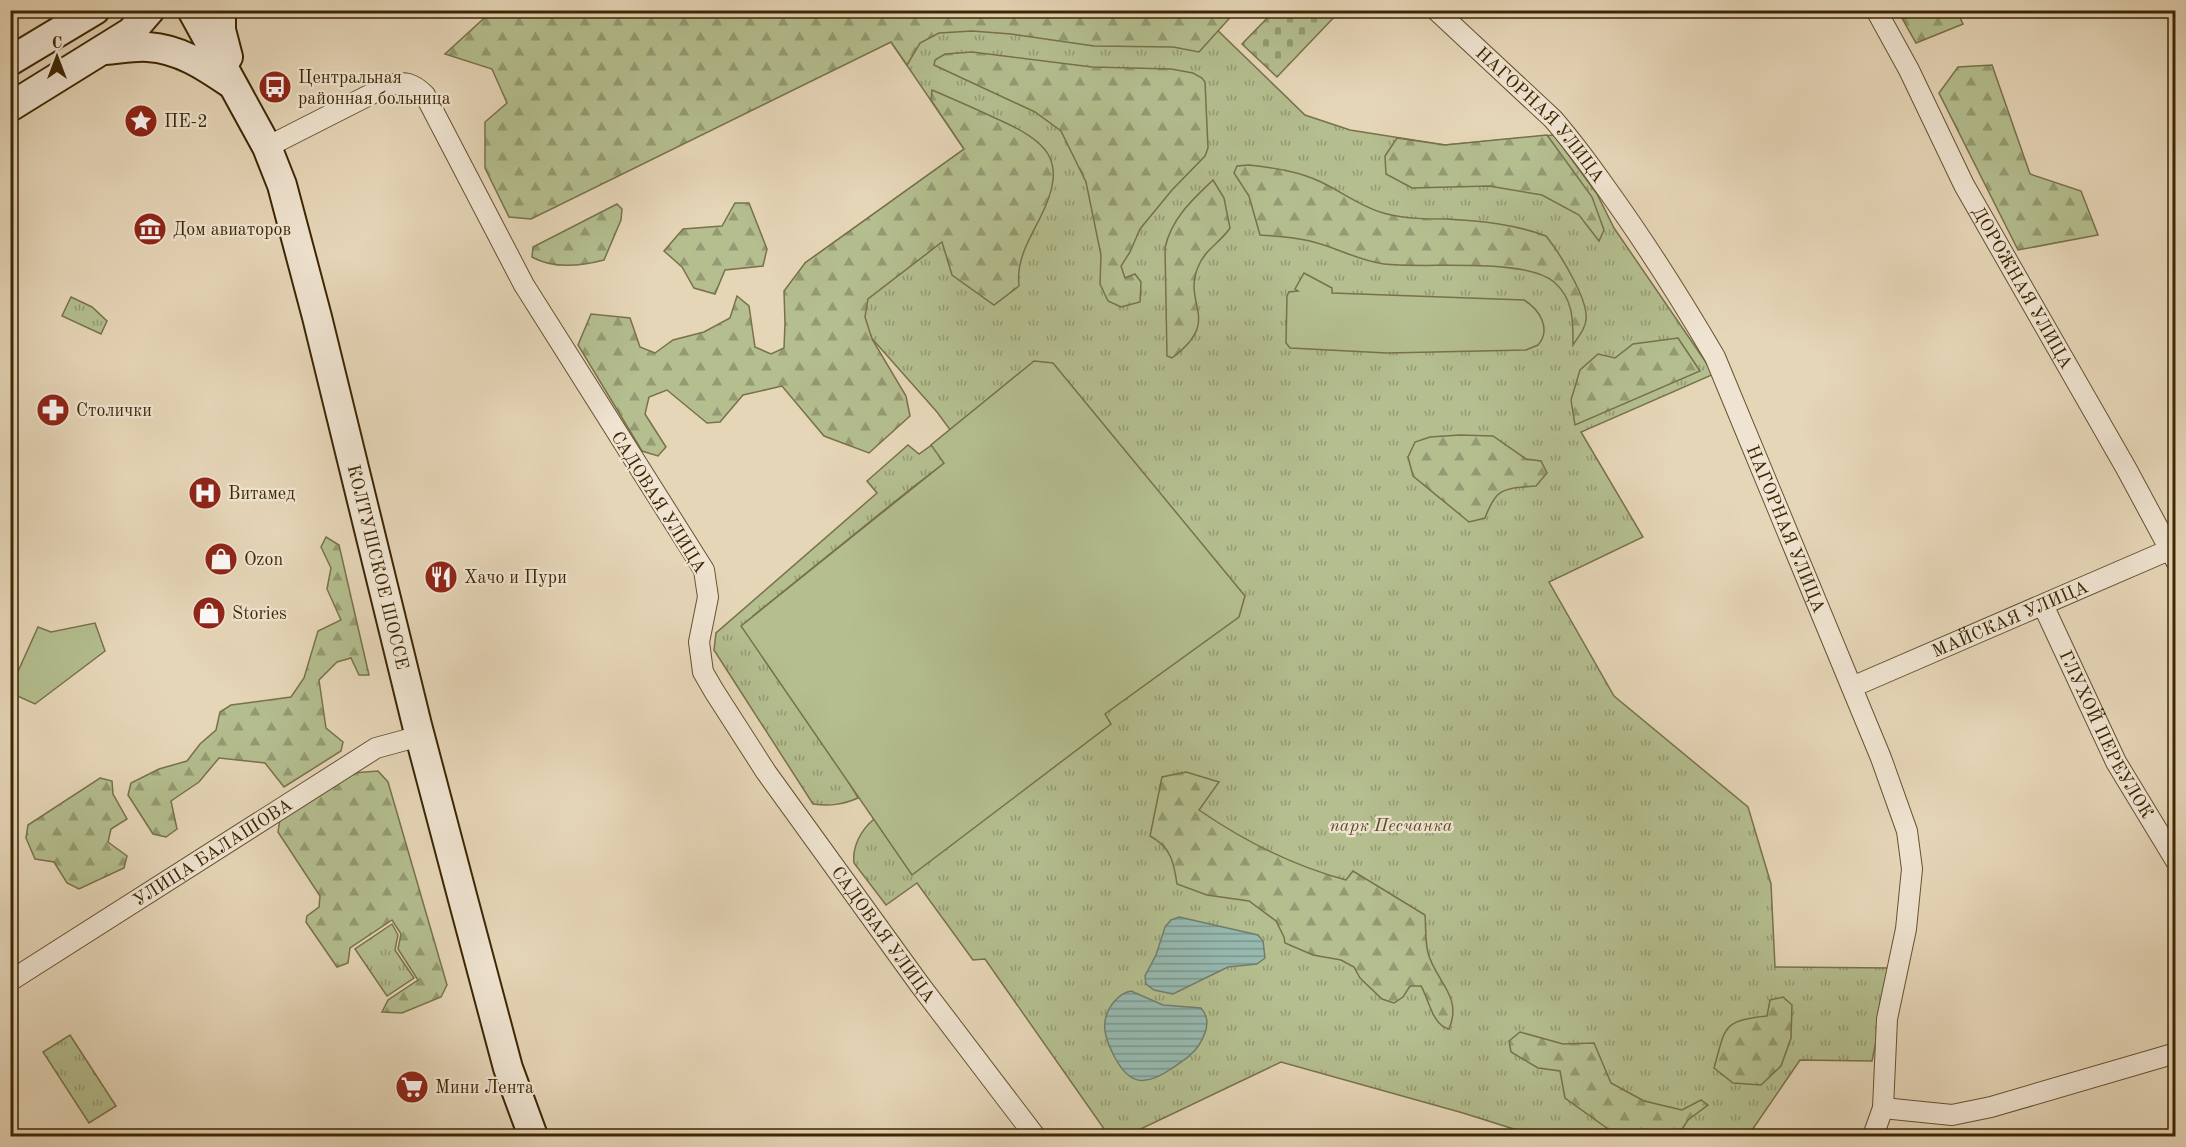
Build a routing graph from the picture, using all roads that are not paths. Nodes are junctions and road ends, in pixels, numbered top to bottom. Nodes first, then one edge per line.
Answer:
1 (95, 10) edge
2 (150, 10) edge
3 (192, 10) edge
4 (221, 10) edge
5 (1436, 10) edge
6 (1876, 10) edge
7 (105, 50) junction
8 (10, 61) edge
9 (235, 85) junction
10 (10, 107) edge
11 (267, 147) junction
12 (2172, 556) edge
13 (2043, 605) junction
14 (1852, 687) junction
15 (420, 736) junction
16 (2175, 861) edge
17 (10, 981) edge
18 (2175, 1053) edge
19 (1882, 1108) junction
20 (533, 1137) edge
21 (1035, 1137) edge
22 (1873, 1137) edge

1 - 8 main road
2 - 7 main road
3 - 9 main road, КОЛТУШСКОЕ ШОССЕ
4 - 9 main road
5 - 14 street, НАГОРНАЯ УЛИЦА
6 - 12 street, ДОРОЖНАЯ УЛИЦА
7 - 9 main road
7 - 10 main road
9 - 11 main road, КОЛТУШСКОЕ ШОССЕ
11 - 15 main road, КОЛТУШСКОЕ ШОССЕ
11 - 21 street, САДОВАЯ УЛИЦА
12 - 13 street, МАЙСКАЯ УЛИЦА
13 - 14 street, МАЙСКАЯ УЛИЦА
13 - 16 street, ГЛУХОЙ ПЕРЕУЛОК
14 - 19 street, НАГОРНАЯ УЛИЦА
15 - 17 street, УЛИЦА БАЛАШОВА
15 - 20 main road, КОЛТУШСКОЕ ШОССЕ
18 - 19 street
19 - 22 street, НАГОРНАЯ УЛИЦА

